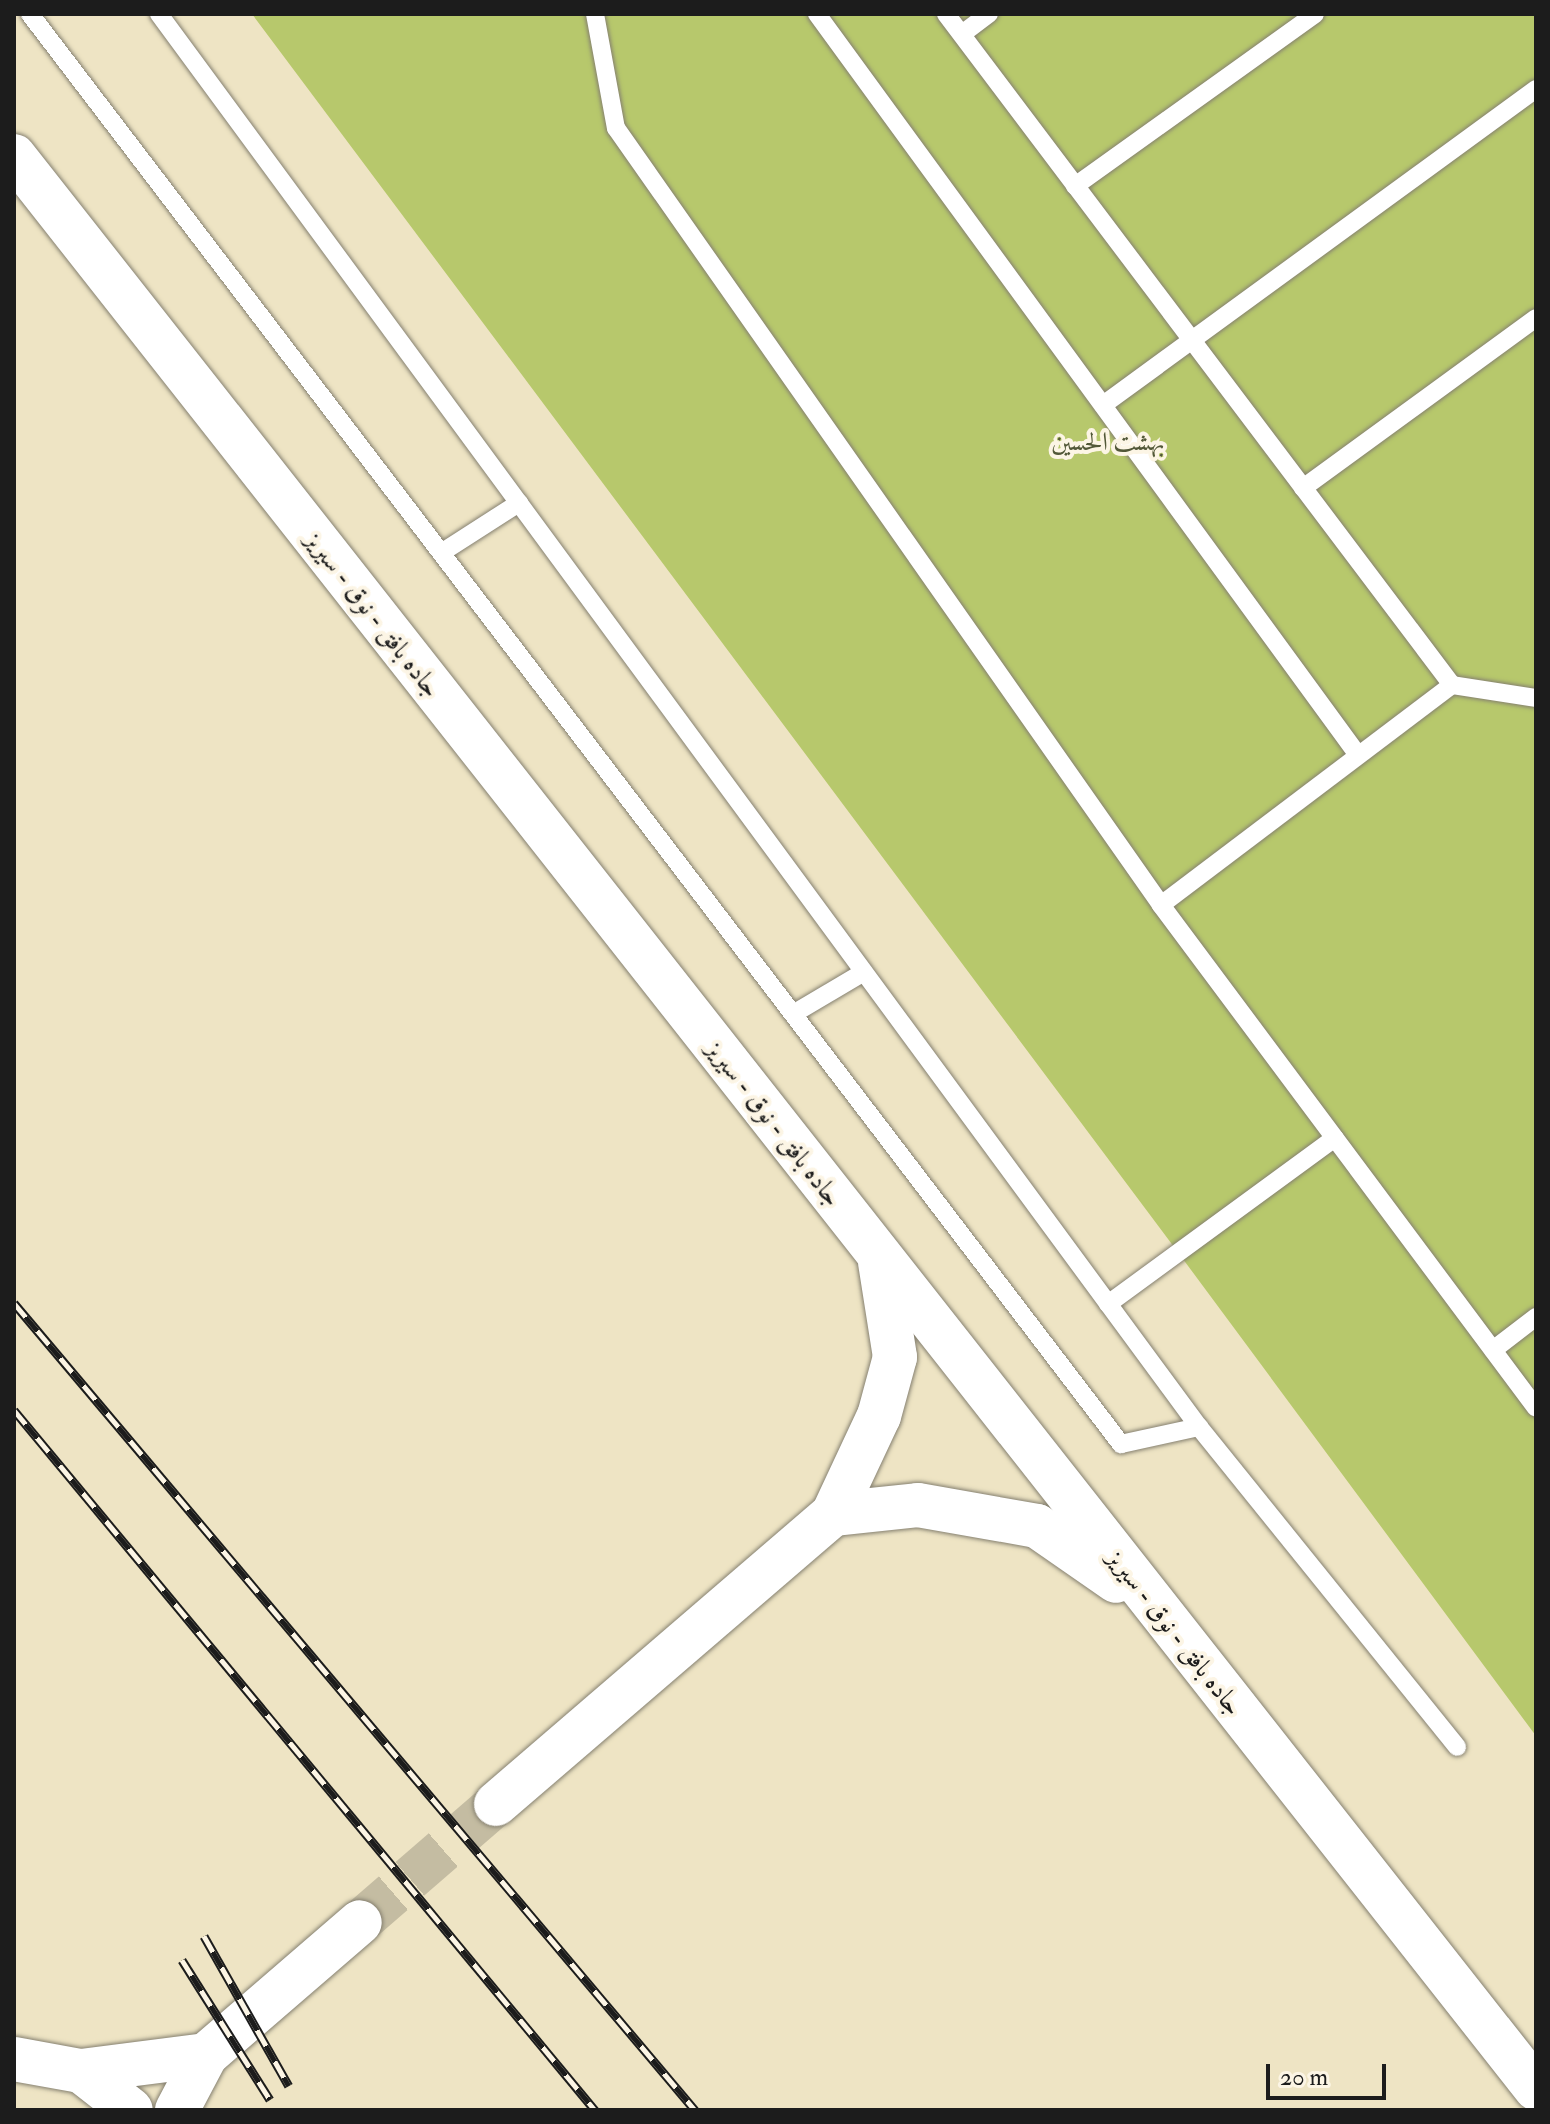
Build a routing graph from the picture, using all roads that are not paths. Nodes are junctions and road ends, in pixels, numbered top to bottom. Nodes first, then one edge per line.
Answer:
1 (30, 14) edge
2 (159, 14) edge
3 (595, 14) edge
4 (817, 14) edge
5 (946, 14) edge
6 (989, 14) edge
7 (1315, 14) edge
8 (962, 34) junction
9 (1536, 89) edge
10 (14, 156) edge
11 (1075, 186) junction
12 (1536, 318) edge
13 (1193, 342) junction
14 (1103, 405) junction
15 (1303, 488) junction
16 (519, 503) junction
17 (441, 553) junction
18 (1452, 685) junction
19 (1536, 698) edge
20 (1358, 755) junction
21 (1161, 905) junction
22 (864, 972) junction
23 (793, 1014) junction
24 (1335, 1138) junction
25 (880, 1260) junction
26 (1108, 1304) junction
27 (1536, 1317) edge
28 (1493, 1350) junction
29 (1536, 1408) edge
30 (1199, 1427) junction
31 (833, 1514) junction
32 (1154, 1607) junction
33 (1457, 1747) dead end
34 (496, 1804) tunnel mouth
35 (360, 1922) tunnel mouth
36 (18, 2053) edge
37 (206, 2055) junction
38 (81, 2071) junction
39 (1536, 2089) edge
40 (131, 2110) edge
41 (177, 2110) edge

1 - 17 lane
2 - 16 lane
3 - 21 lane
4 - 14 lane
5 - 8 lane
6 - 8 lane
7 - 11 lane
8 - 11 lane
9 - 13 lane
10 - 25 main road, جاده بافق - نوق - سیریز
11 - 13 lane
12 - 15 lane
13 - 14 lane
13 - 15 lane
14 - 20 lane
15 - 18 lane
16 - 17 lane
16 - 22 lane
17 - 23 lane
18 - 19 lane
18 - 20 lane
20 - 21 lane
21 - 24 lane
22 - 23 lane
22 - 26 lane
23 - 30 lane
24 - 26 lane
24 - 28 lane
25 - 31 main road
25 - 32 main road, جاده بافق - نوق - سیریز
26 - 30 lane
27 - 28 lane
28 - 29 lane
30 - 33 lane
31 - 32 main road
31 - 34 main road
32 - 39 main road, جاده بافق - نوق - سیریز
35 - 37 main road
36 - 38 main road
37 - 38 main road
37 - 41 main road
38 - 40 main road

